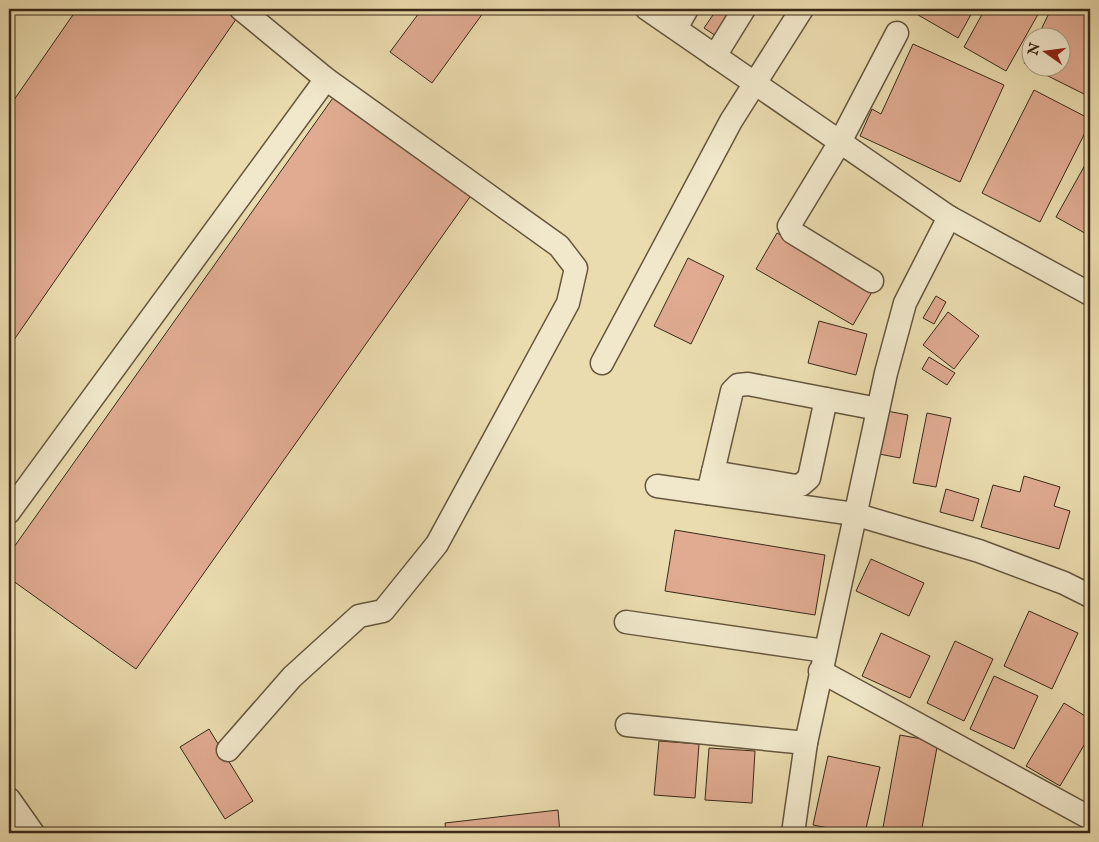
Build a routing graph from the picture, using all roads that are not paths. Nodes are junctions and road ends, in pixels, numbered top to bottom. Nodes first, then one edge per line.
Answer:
1 (241, 9) edge
2 (647, 9) edge
3 (687, 9) edge
4 (744, 9) edge
5 (802, 9) edge
6 (676, 28) junction
7 (898, 33) dead end
8 (715, 56) junction
9 (326, 79) junction
10 (755, 83) junction
11 (840, 142) junction
12 (949, 217) junction
13 (872, 281) dead end
14 (1090, 294) edge
15 (602, 363) dead end
16 (826, 399) junction
17 (878, 409) junction
18 (713, 472) junction
19 (657, 486) dead end
20 (708, 493) junction
21 (9, 512) edge
22 (854, 514) junction
23 (1090, 596) edge
24 (626, 622) dead end
25 (823, 661) junction
26 (627, 725) dead end
27 (806, 743) junction
28 (228, 750) dead end
29 (11, 799) edge
30 (1090, 818) edge
31 (33, 833) edge
32 (793, 833) edge

1 - 9 street
2 - 6 street
3 - 6 street
4 - 8 street
5 - 10 street
6 - 8 street
7 - 11 street
8 - 10 street
9 - 21 street
9 - 28 street
10 - 11 street
10 - 15 street
11 - 12 street
11 - 13 street
12 - 14 street
12 - 17 street
16 - 17 street
16 - 18 street
16 - 18 street
17 - 22 street
18 - 20 street
19 - 20 street
20 - 22 street
22 - 23 street
22 - 25 street
24 - 25 street
25 - 27 street
25 - 30 street
26 - 27 street
27 - 32 street
29 - 31 street

